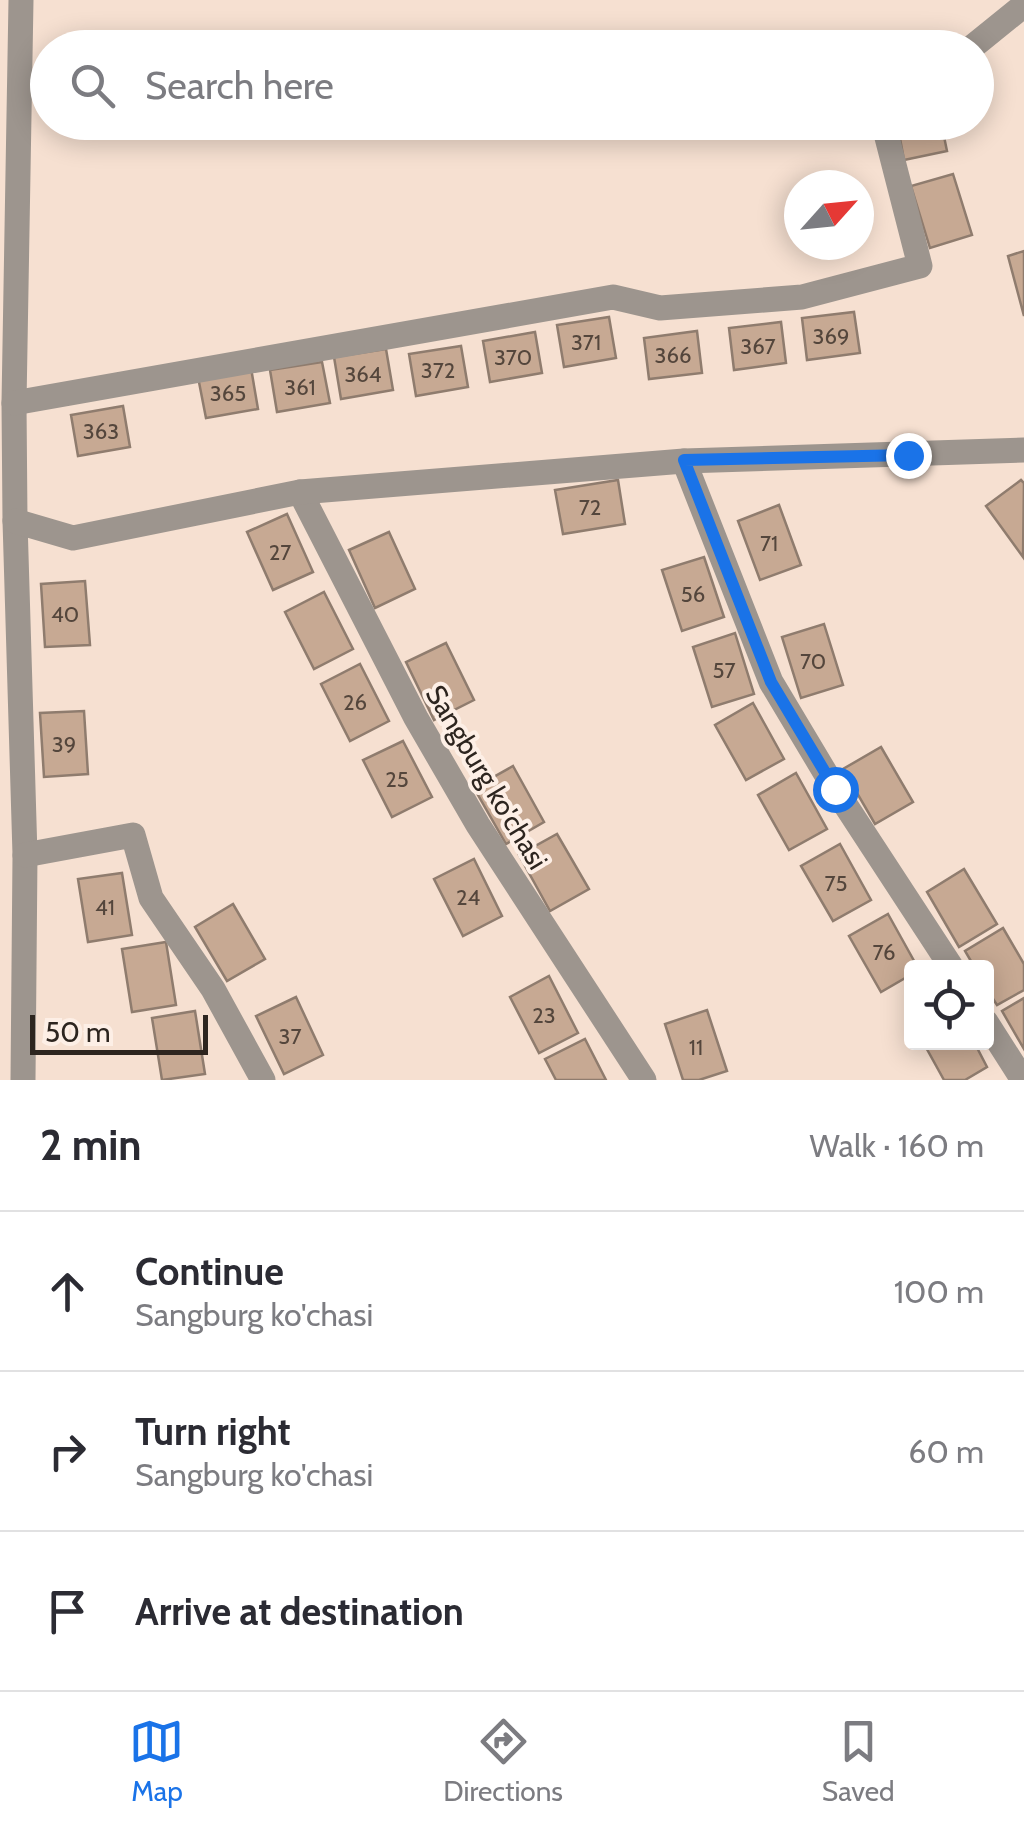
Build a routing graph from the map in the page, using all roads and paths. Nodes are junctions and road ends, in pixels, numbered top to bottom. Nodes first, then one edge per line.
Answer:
1 (21, 0) edge
2 (1018, 10) dead end
3 (993, 30) edge
4 (888, 140) edge
5 (14, 394) junction
6 (1024, 450) edge
7 (684, 460) junction
8 (300, 492) junction
9 (15, 521) junction
10 (26, 856) junction
11 (947, 960) edge
12 (994, 1035) edge
13 (24, 1080) edge
14 (262, 1080) edge
15 (644, 1080) edge
16 (1023, 1080) edge

1 - 5 street
2 - 3 street
4 - 5 street
5 - 9 street
6 - 7 street
7 - 8 street
7 - 11 street
8 - 9 street
8 - 15 street, Sangburg ko'chasi
9 - 10 street
10 - 13 street
10 - 14 street
12 - 16 street

